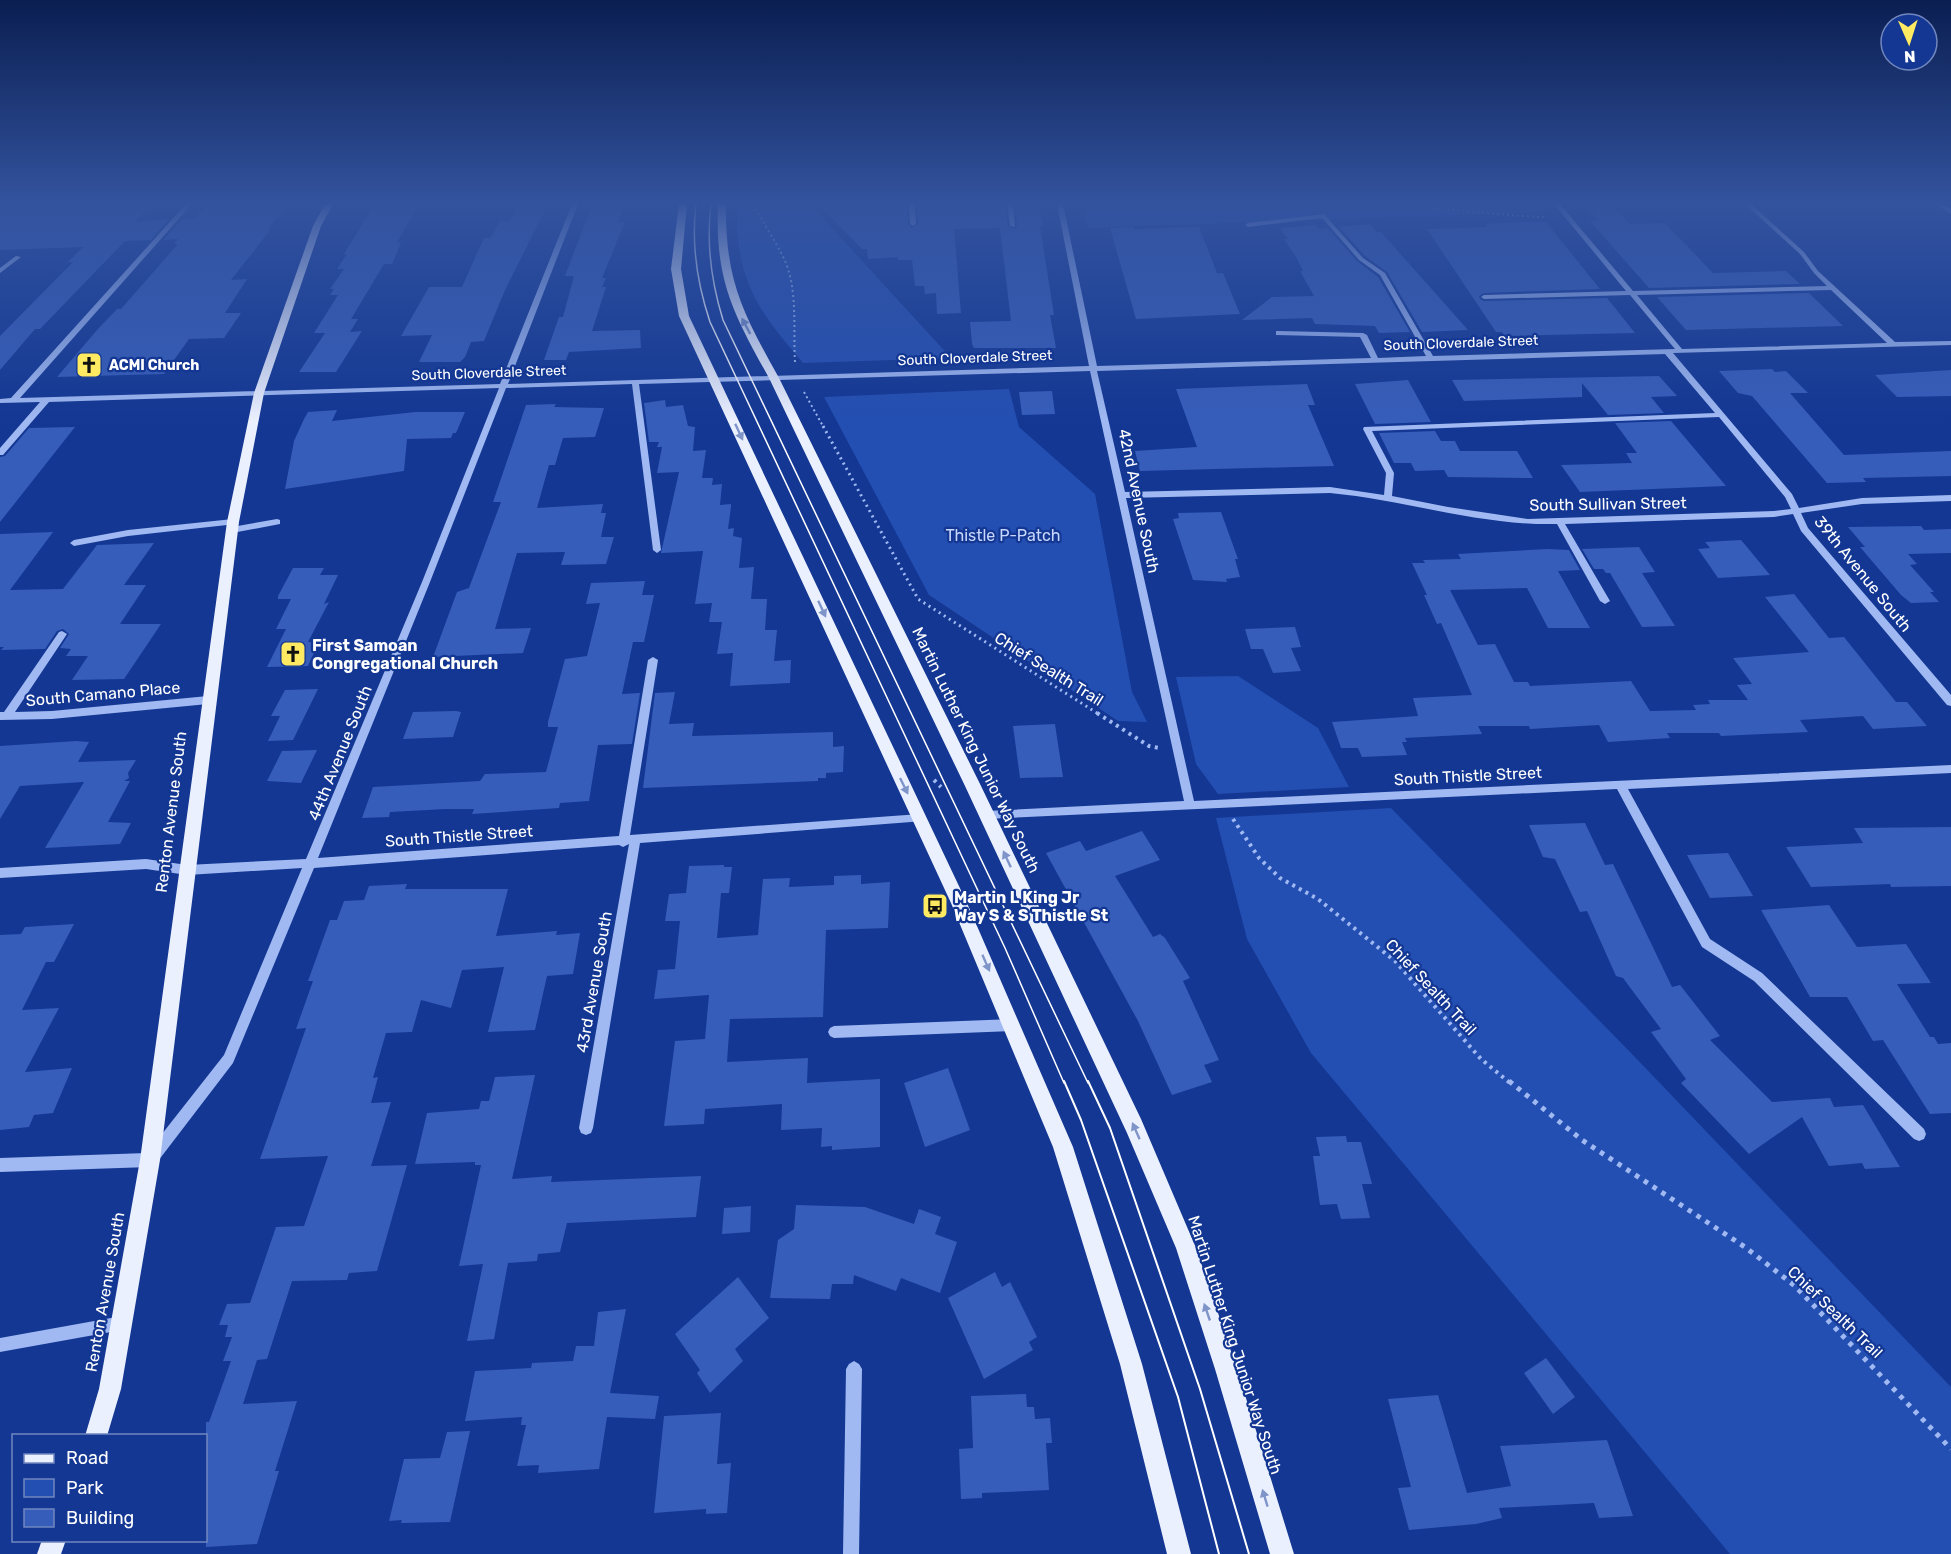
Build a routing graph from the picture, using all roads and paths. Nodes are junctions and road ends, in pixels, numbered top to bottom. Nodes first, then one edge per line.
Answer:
1 (124, 277) edge
2 (299, 277) edge
3 (546, 277) edge
4 (678, 277) edge
5 (726, 277) edge
6 (790, 277) edge
7 (1075, 277) edge
8 (1384, 277) edge
9 (1617, 277) edge
10 (1821, 277) edge
11 (1832, 288) junction
12 (1632, 294) junction
13 (1485, 297) dead end
14 (1279, 333) dead end
15 (1951, 344) edge
16 (1894, 345) junction
17 (1667, 351) junction
18 (1680, 351) junction
19 (1430, 357) junction
20 (1375, 359) junction
21 (795, 364) dead end
22 (1093, 367) junction
23 (774, 378) junction
24 (713, 380) junction
25 (635, 382) junction
26 (503, 386) junction
27 (259, 393) junction
28 (47, 399) junction
29 (808, 399) dead end
30 (14, 400) junction
31 (0, 401) edge
32 (1719, 415) junction
33 (0, 453) edge
34 (1123, 495) junction
35 (1388, 498) junction
36 (1951, 498) edge
37 (1795, 510) junction
38 (276, 522) dead end
39 (1560, 522) junction
40 (233, 526) junction
41 (74, 543) dead end
42 (657, 550) dead end
43 (1605, 601) dead end
44 (62, 634) dead end
45 (653, 660) dead end
46 (208, 700) junction
47 (1951, 702) edge
48 (4, 716) edge
49 (1177, 751) junction
50 (1951, 769) edge
51 (934, 780) dead end
52 (1622, 786) junction
53 (940, 787) dead end
54 (1190, 805) junction
55 (1223, 805) junction
56 (986, 815) junction
57 (920, 818) junction
58 (629, 841) junction
59 (312, 863) junction
60 (187, 870) junction
61 (0, 873) edge
62 (1013, 1025) junction
63 (834, 1032) dead end
64 (586, 1128) dead end
65 (1919, 1134) dead end
66 (150, 1160) junction
67 (0, 1166) edge
68 (122, 1323) junction
69 (0, 1345) edge
70 (854, 1369) dead end
71 (97, 1434) edge
72 (1951, 1449) edge
73 (851, 1554) edge
74 (1179, 1554) edge
75 (1282, 1554) edge

1 - 30 street
2 - 27 main road, Renton Avenue South
3 - 26 street, 44th Avenue South
4 - 24 main road
23 -> 5 main road, Martin Luther King Junior Way South
6 - 21 path
7 - 22 street, 42nd Avenue South
8 - 19 street
9 - 12 street
10 - 11 street
11 - 12 street
11 - 16 street
12 - 13 street
12 - 18 street
14 - 20 street
15 - 16 street, South Cloverdale Street
16 - 18 street, South Cloverdale Street
17 - 18 street, South Cloverdale Street
17 - 19 street, South Cloverdale Street
17 - 32 street, 39th Avenue South
19 - 20 street, South Cloverdale Street
20 - 22 street, South Cloverdale Street
22 - 23 street, South Cloverdale Street
22 - 34 street, 42nd Avenue South
23 - 24 street, South Cloverdale Street
23 - 56 main road, Martin Luther King Junior Way South
24 - 25 street, South Cloverdale Street
24 -> 57 main road
25 - 26 street, South Cloverdale Street
25 - 42 street
26 - 27 street, South Cloverdale Street
26 - 59 street, 44th Avenue South
27 - 28 street, South Cloverdale Street
27 - 40 main road, Renton Avenue South
28 - 30 street, South Cloverdale Street
28 - 33 street
29 - 49 path, Chief Sealth Trail
30 - 31 street, South Cloverdale Street
32 - 35 street
32 - 37 street, 39th Avenue South
34 - 35 street, South Sullivan Street
34 - 49 street, 42nd Avenue South
35 - 39 street, South Sullivan Street
36 - 37 street, South Sullivan Street
37 - 39 street, South Sullivan Street
37 - 47 street, 39th Avenue South
38 - 40 street
39 - 43 street
40 - 41 street
40 - 46 main road, Renton Avenue South
44 - 48 street
45 - 58 street, 43rd Avenue South
46 - 48 street, South Camano Place
46 - 60 main road, Renton Avenue South
49 - 54 street, 42nd Avenue South
50 - 52 street, South Thistle Street
51 - 53 path
52 - 55 street, South Thistle Street
52 - 65 street
54 - 55 street, South Thistle Street
54 - 56 street, South Thistle Street
55 - 72 path, Chief Sealth Trail
75 -> 56 main road, Martin Luther King Junior Way South
57 - 58 street, South Thistle Street
57 -> 62 main road
58 - 59 street, South Thistle Street
58 - 64 street, 43rd Avenue South
59 - 60 street, South Thistle Street
59 - 66 street, 44th Avenue South
60 - 61 street, South Thistle Street
60 - 66 main road, Renton Avenue South
62 - 63 street
62 - 74 main road
66 - 67 street
66 - 68 main road, Renton Avenue South
68 - 69 street
68 - 71 main road, Renton Avenue South
70 - 73 street

